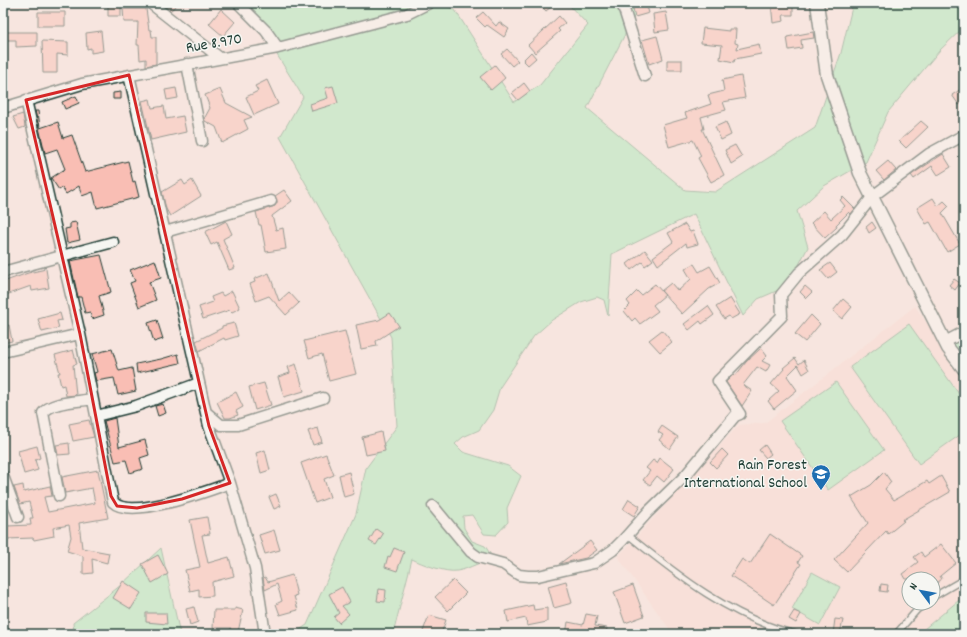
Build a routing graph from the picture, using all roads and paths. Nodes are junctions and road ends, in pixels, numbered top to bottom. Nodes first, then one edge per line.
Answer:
1 (150, 3) edge
2 (238, 3) edge
3 (429, 3) edge
4 (622, 3) edge
5 (817, 3) edge
6 (278, 48) junction
7 (220, 58) junction
8 (187, 64) junction
9 (129, 75) junction
10 (645, 76) dead end
11 (26, 100) junction
12 (3, 108) edge
13 (964, 135) edge
14 (202, 141) dead end
15 (873, 196) junction
16 (271, 201) dead end
17 (166, 232) junction
18 (112, 242) dead end
19 (62, 255) junction
20 (3, 272) edge
21 (964, 332) edge
22 (80, 334) junction
23 (945, 342) junction
24 (3, 352) edge
25 (964, 369) edge
26 (199, 383) junction
27 (323, 398) dead end
28 (92, 399) junction
29 (207, 414) junction
30 (96, 416) junction
31 (3, 476) edge
32 (230, 483) junction
33 (59, 496) dead end
34 (433, 506) dead end
35 (18, 517) dead end
36 (628, 535) junction
37 (964, 579) edge
38 (941, 592) edge
39 (916, 611) edge
40 (265, 634) edge
41 (796, 634) edge
42 (896, 634) edge

1 - 7 street
2 - 6 street
3 - 6 street, Rue 8.970
4 - 10 street
5 - 15 street
6 - 7 street, Rue 8.970
7 - 8 street, Rue 8.970
8 - 9 street, Rue 8.970
8 - 14 street
9 - 11 street, Rue 8.970
9 - 17 street
11 - 12 street, Rue 8.970
11 - 19 street
13 - 15 street
15 - 23 street
15 - 36 street
16 - 17 street
17 - 26 street
18 - 19 street
19 - 20 street
19 - 22 street
21 - 23 street
22 - 24 street
22 - 28 street
23 - 25 street
26 - 29 street
26 - 30 street
27 - 29 street
28 - 30 street
28 - 33 street
29 - 32 street
30 - 32 street
31 - 35 street
32 - 40 street
34 - 36 street
36 - 41 lane
37 - 38 lane
39 - 42 lane

